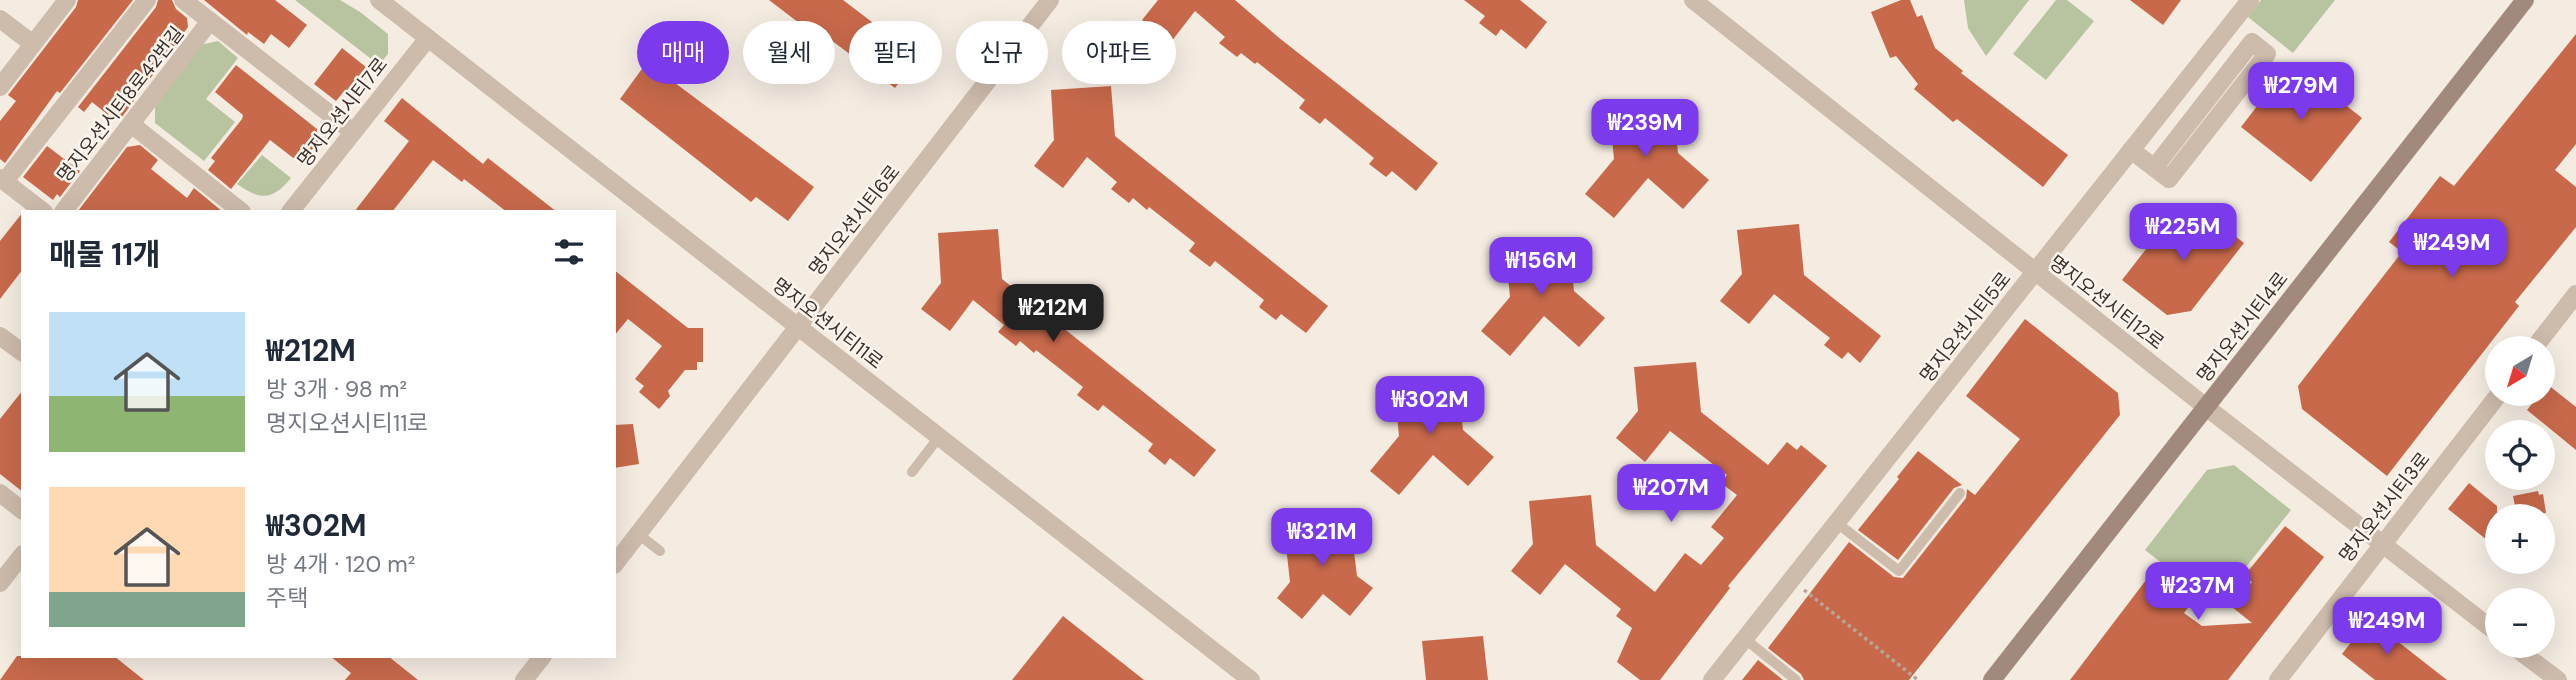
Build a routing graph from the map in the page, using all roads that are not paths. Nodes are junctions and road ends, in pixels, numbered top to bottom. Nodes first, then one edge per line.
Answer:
1 (67, 0) edge
2 (147, 0) edge
3 (183, 0) edge
4 (379, 0) edge
5 (1050, 0) edge
6 (1693, 0) edge
7 (2525, 0) edge
8 (2244, 2) edge
9 (0, 19) edge
10 (210, 21) junction
11 (428, 38) junction
12 (33, 44) junction
13 (0, 88) edge
14 (131, 124) junction
15 (353, 132) junction
16 (2131, 150) junction
17 (2154, 168) junction
18 (2, 179) edge
19 (41, 210) edge
20 (65, 210) edge
21 (239, 210) edge
22 (292, 210) edge
23 (2035, 271) junction
24 (2576, 294) edge
25 (798, 327) junction
26 (0, 336) edge
27 (2543, 336) edge
28 (21, 352) edge
29 (2490, 406) edge
30 (2206, 407) junction
31 (939, 437) junction
32 (912, 472) dead end
33 (1960, 493) dead end
34 (0, 494) edge
35 (21, 510) edge
36 (1837, 523) junction
37 (638, 534) junction
38 (2382, 544) junction
39 (660, 551) dead end
40 (21, 557) edge
41 (616, 562) edge
42 (0, 583) edge
43 (2485, 624) edge
44 (1745, 639) junction
45 (541, 658) edge
46 (2529, 658) edge
47 (524, 680) edge
48 (1251, 680) edge
49 (1712, 680) edge
50 (1796, 680) edge
51 (1992, 680) edge
52 (2278, 680) edge
53 (2557, 680) edge

1 - 12 street
2 - 18 street
3 - 10 street, 명지오션시티8로42번길
4 - 11 street, 명지오션시티11로
5 - 25 street, 명지오션시티6로
6 - 23 street, 명지오션시티12로
7 - 30 main road, 명지오션시티4로
8 - 16 street, 명지오션시티5로
9 - 12 street
10 - 14 street, 명지오션시티8로42번길
10 - 15 street, 명지오션시티8로42번길
11 - 15 street, 명지오션시티7로
11 - 25 street, 명지오션시티11로
12 - 13 street
14 - 20 street, 명지오션시티8로42번길
14 - 21 street
15 - 22 street, 명지오션시티7로
16 - 17 street
16 - 23 street, 명지오션시티5로
17 - 17 street
18 - 19 street
23 - 30 street, 명지오션시티12로
23 - 36 street, 명지오션시티5로
24 - 27 street
25 - 31 street, 명지오션시티11로
25 - 37 street, 명지오션시티6로
26 - 28 street
29 - 38 street, 명지오션시티3로
30 - 38 street, 명지오션시티12로
30 - 51 main road, 명지오션시티4로
31 - 32 lane
31 - 48 street, 명지오션시티11로
33 - 36 lane
34 - 35 street
36 - 44 street, 명지오션시티5로
37 - 39 lane
37 - 41 street, 명지오션시티6로
38 - 43 street, 명지오션시티12로
38 - 52 street, 명지오션시티3로
40 - 42 street
44 - 49 street, 명지오션시티5로
44 - 50 lane
45 - 47 street
46 - 53 street

